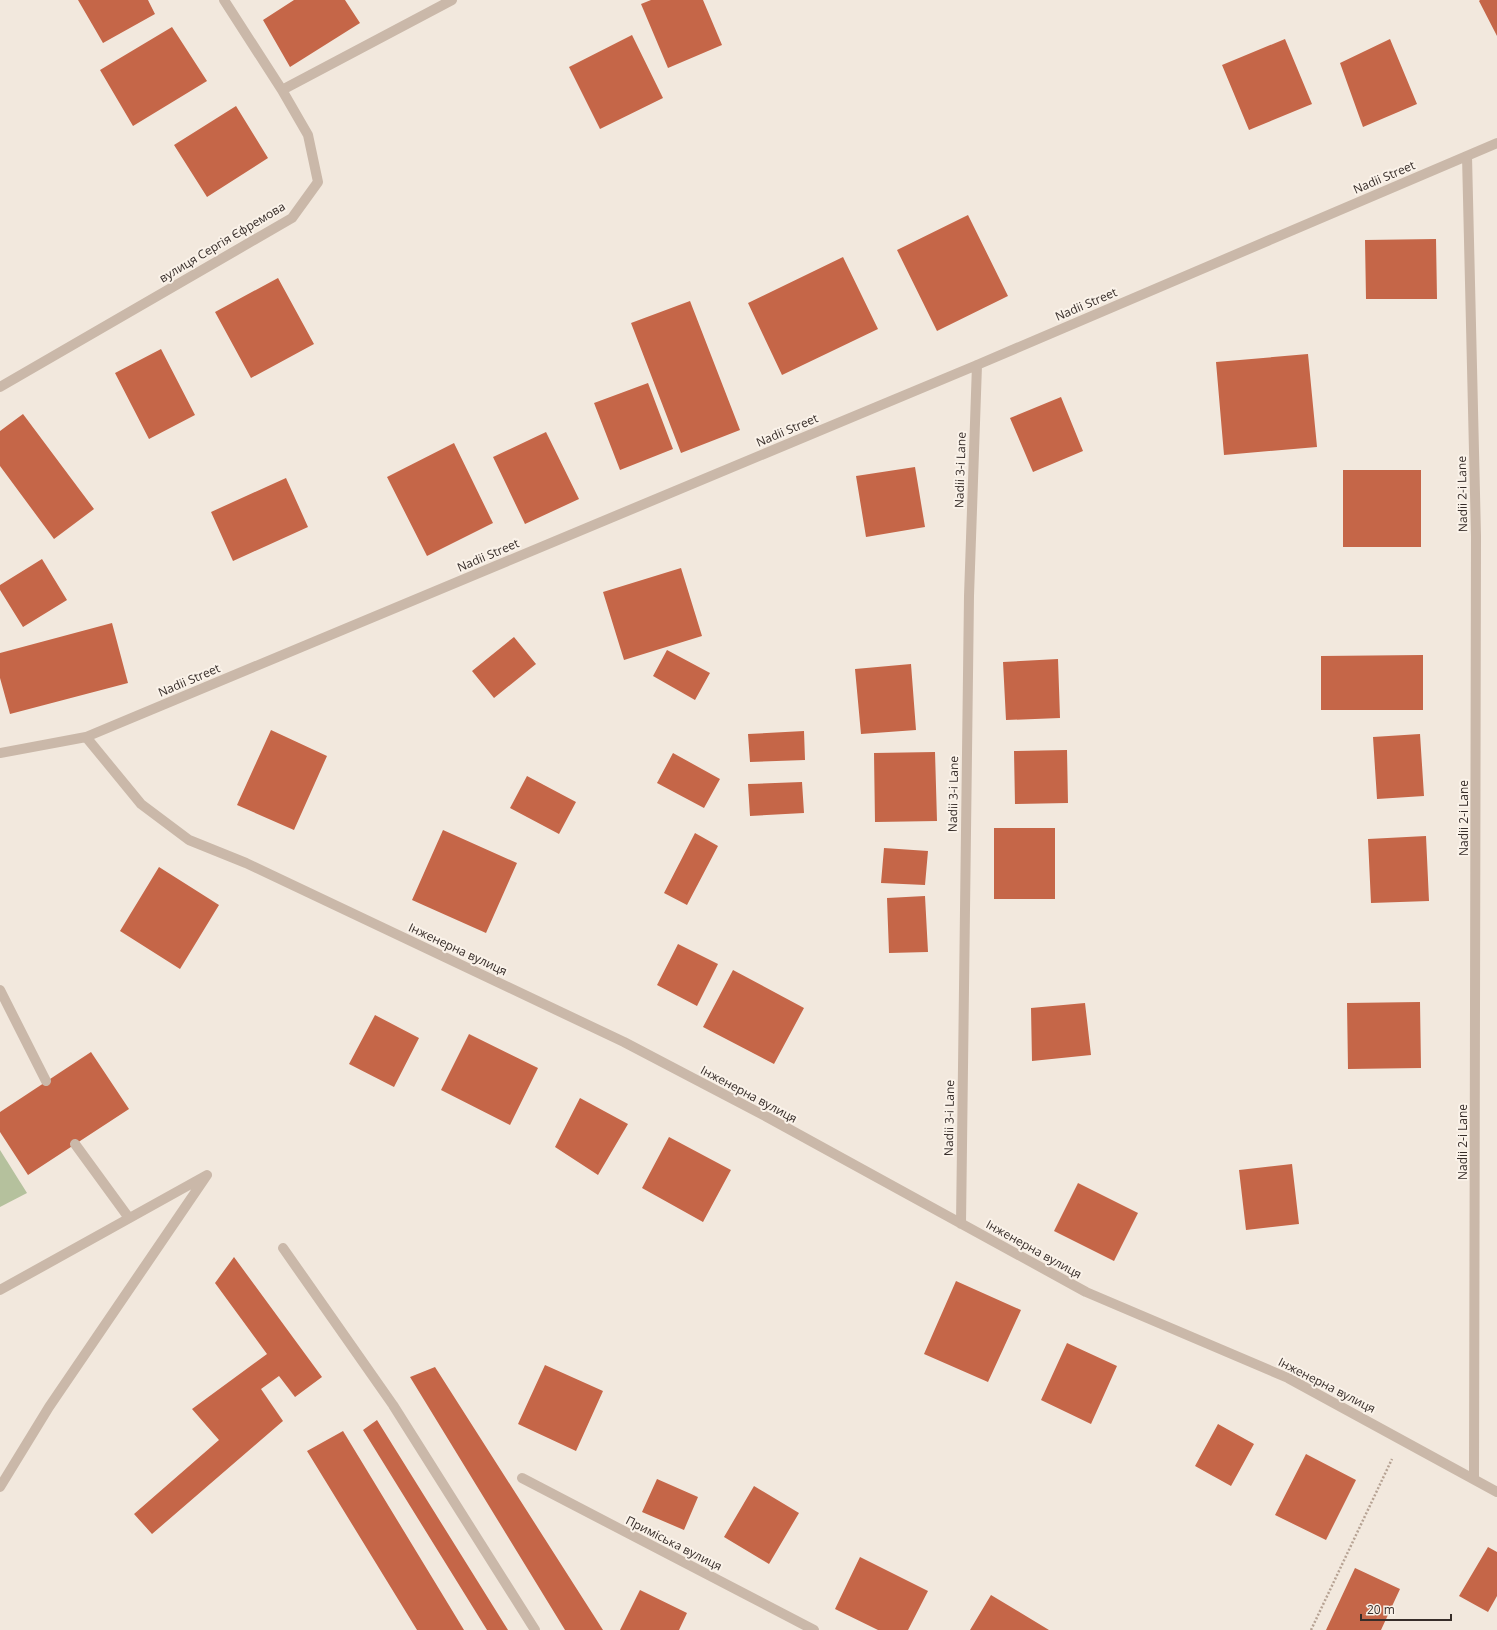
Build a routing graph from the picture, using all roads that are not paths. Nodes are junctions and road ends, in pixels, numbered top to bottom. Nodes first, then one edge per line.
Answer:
1 (224, 0) edge
2 (452, 0) edge
3 (282, 90) junction
4 (1497, 143) edge
5 (1467, 156) junction
6 (977, 365) junction
7 (0, 387) edge
8 (86, 737) junction
9 (0, 753) edge
10 (0, 990) edge
11 (46, 1081) dead end
12 (76, 1144) dead end
13 (129, 1218) junction
14 (961, 1224) junction
15 (283, 1248) dead end
16 (0, 1290) edge
17 (522, 1478) dead end
18 (1474, 1479) junction
19 (0, 1487) edge
20 (1497, 1492) edge
21 (535, 1630) edge
22 (814, 1630) edge

1 - 3 street, вулиця Сергія Єфремова
2 - 3 street
3 - 7 street, вулиця Сергія Єфремова
4 - 5 street, Nadii Street
5 - 6 street, Nadii Street
5 - 18 street, Nadii 2-i Lane
6 - 8 street, Nadii Street
6 - 14 street, Nadii 3-i Lane
8 - 9 street
8 - 14 street, Інженерна вулиця
10 - 11 street
12 - 13 street
13 - 16 street
13 - 19 street
14 - 18 street, Інженерна вулиця
15 - 21 street
17 - 22 street, Приміська вулиця
18 - 20 street, Інженерна вулиця

